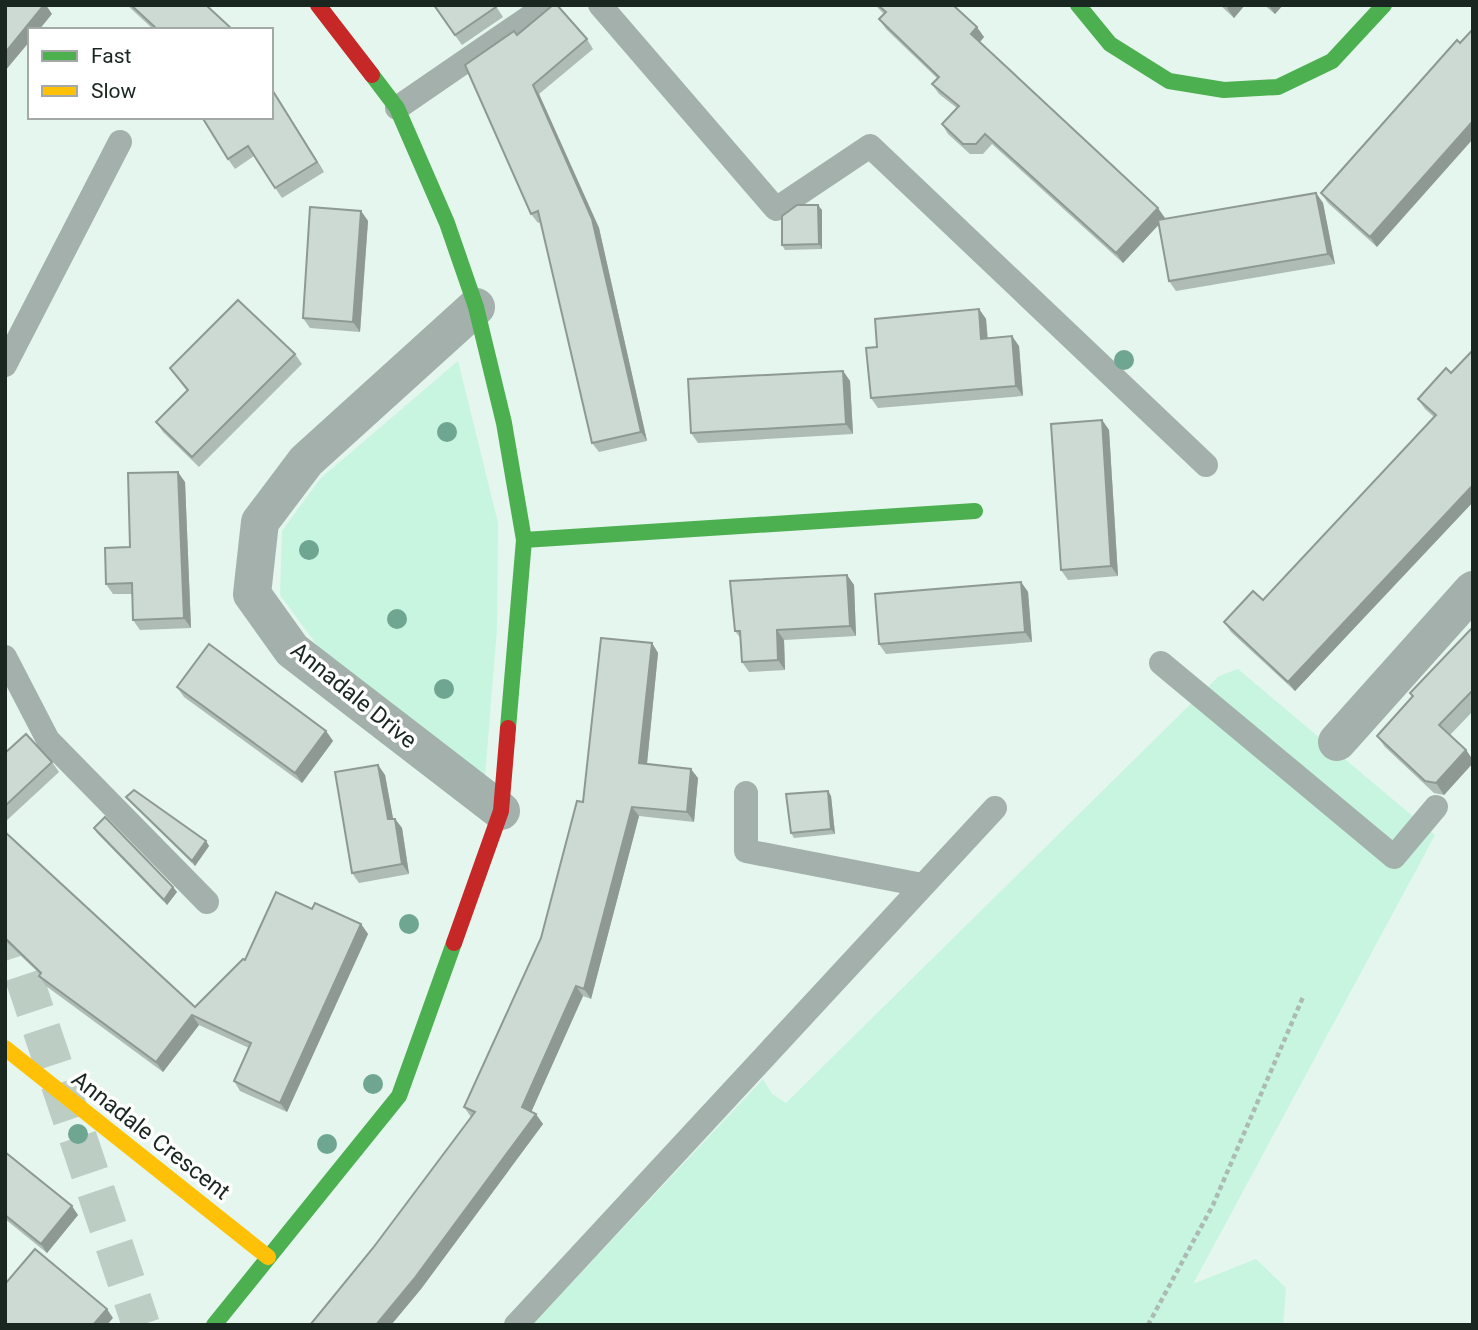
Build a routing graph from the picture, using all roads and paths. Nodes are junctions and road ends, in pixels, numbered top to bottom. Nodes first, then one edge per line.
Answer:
1 (318, 5) edge
2 (547, 5) edge
3 (600, 5) edge
4 (1078, 5) edge
5 (1384, 5) edge
6 (397, 108) junction
7 (120, 142) dead end
8 (476, 307) junction
9 (5, 365) edge
10 (1206, 465) dead end
11 (975, 512) dead end
12 (524, 540) junction
13 (1473, 590) edge
14 (5, 657) edge
15 (1161, 663) dead end
16 (1337, 742) dead end
17 (746, 793) dead end
18 (1436, 807) edge
19 (995, 808) dead end
20 (500, 811) junction
21 (922, 885) junction
22 (207, 902) dead end
23 (1303, 997) dead end
24 (5, 1048) edge
25 (268, 1257) junction
26 (214, 1325) edge
27 (516, 1325) edge
28 (1148, 1325) edge

1 - 6 street
2 - 6 lane
3 - 10 lane
4 - 5 street
6 - 8 street
7 - 9 lane
8 - 12 street
8 - 20 street, Annadale Drive
11 - 12 street
12 - 20 street
13 - 16 street
14 - 22 lane
15 - 18 lane
17 - 21 lane
19 - 21 lane
20 - 25 street
21 - 27 lane
23 - 28 path
24 - 25 street, Annadale Crescent
25 - 26 street

